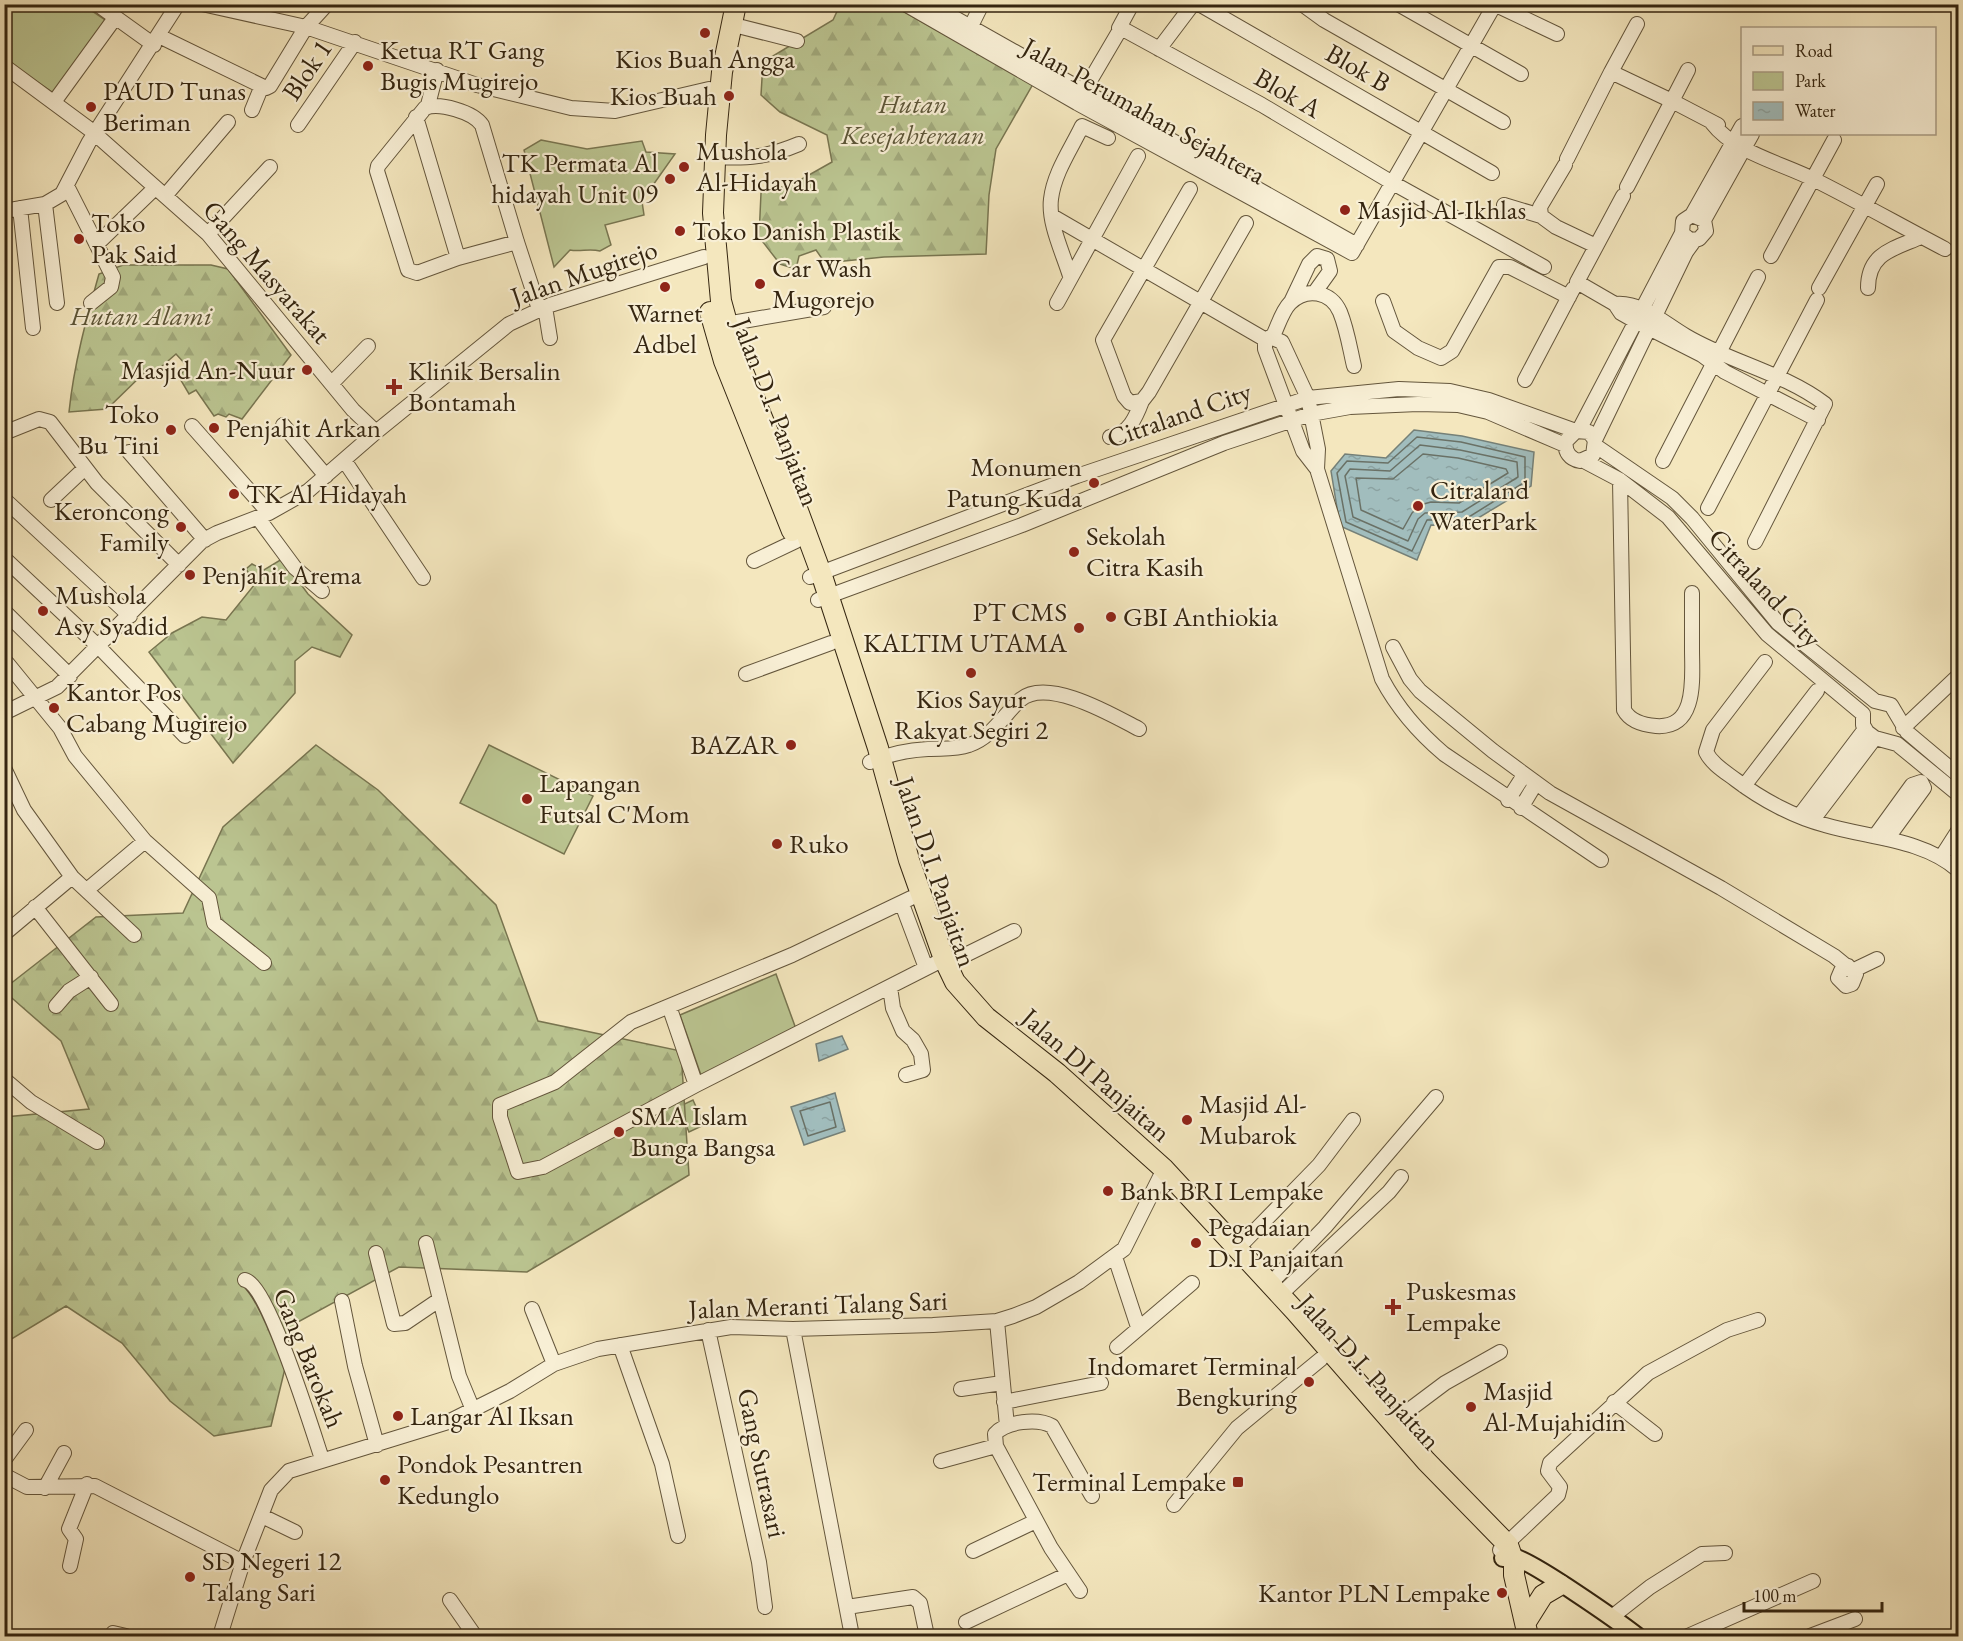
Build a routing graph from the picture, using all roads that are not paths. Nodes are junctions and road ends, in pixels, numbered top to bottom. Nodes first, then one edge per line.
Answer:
1 (97, 4) edge
2 (178, 4) edge
3 (202, 4) edge
4 (327, 4) edge
5 (723, 4) edge
6 (736, 4) edge
7 (904, 4) edge
8 (930, 4) edge
9 (982, 4) edge
10 (1132, 4) edge
11 (1193, 4) edge
12 (1199, 4) edge
13 (1302, 4) edge
14 (1398, 4) edge
15 (1495, 5) edge
16 (261, 10) edge
17 (116, 18) junction
18 (730, 24) junction
19 (1637, 24) dead end
20 (306, 27) junction
21 (1119, 28) junction
22 (968, 33) junction
23 (1557, 34) dead end
24 (156, 41) junction
25 (797, 41) dead end
26 (355, 42) junction
27 (1470, 47) junction
28 (1159, 49) junction
29 (4, 66) edge
30 (437, 70) junction
31 (1688, 70) dead end
32 (1611, 72) junction
33 (1521, 74) dead end
34 (266, 87) junction
35 (709, 89) junction
36 (1445, 90) junction
37 (1080, 98) junction
38 (1672, 101) junction
39 (54, 102) junction
40 (428, 105) junction
41 (252, 110) dead end
42 (416, 117) junction
43 (228, 122) dead end
44 (1503, 122) dead end
45 (298, 125) dead end
46 (93, 132) junction
47 (1419, 132) junction
48 (1743, 137) edge
49 (1108, 138) dead end
50 (1834, 140) dead end
51 (799, 144) dead end
52 (1138, 156) dead end
53 (715, 158) junction
54 (270, 166) dead end
55 (1492, 173) dead end
56 (1812, 179) junction
57 (1391, 182) junction
58 (1877, 184) dead end
59 (68, 186) junction
60 (1190, 189) dead end
61 (160, 192) junction
62 (45, 204) junction
63 (1504, 205) dead end
64 (1865, 206) junction
65 (20, 208) junction
66 (4, 211) edge
67 (1052, 216) junction
68 (1541, 216) junction
69 (1698, 217) junction
70 (1246, 223) dead end
71 (1682, 233) junction
72 (208, 234) junction
73 (1921, 237) junction
74 (1092, 240) junction
75 (1694, 241) junction
76 (517, 242) junction
77 (98, 243) junction
78 (1596, 246) junction
79 (1945, 249) dead end
80 (710, 255) junction
81 (1771, 256) dead end
82 (458, 258) junction
83 (1544, 267) dead end
84 (1143, 269) junction
85 (1070, 276) junction
86 (1758, 277) dead end
87 (1577, 282) junction
88 (1869, 288) dead end
89 (1315, 292) junction
90 (1569, 297) junction
91 (1383, 301) dead end
92 (1200, 302) junction
93 (1291, 302) junction
94 (57, 303) dead end
95 (91, 303) dead end
96 (1057, 303) dead end
97 (824, 307) dead end
98 (542, 308) junction
99 (1638, 315) junction
100 (1652, 322) junction
101 (726, 324) junction
102 (33, 328) dead end
103 (550, 338) dead end
104 (1270, 338) junction
105 (368, 346) dead end
106 (1717, 358) junction
107 (1354, 366) dead end
108 (1775, 377) junction
109 (1525, 380) dead end
110 (332, 383) junction
111 (1767, 394) junction
112 (1596, 395) junction
113 (1308, 398) junction
114 (1142, 401) junction
115 (1286, 403) junction
116 (1612, 404) junction
117 (1311, 414) junction
118 (1291, 420) junction
119 (1818, 420) junction
120 (283, 425) dead end
121 (192, 426) dead end
122 (1578, 431) junction
123 (376, 432) junction
124 (4, 433) edge
125 (1110, 437) dead end
126 (1596, 443) junction
127 (1565, 445) junction
128 (129, 452) dead end
129 (344, 460) junction
130 (1584, 461) junction
131 (1663, 461) dead end
132 (85, 468) junction
133 (1317, 469) junction
134 (326, 476) junction
135 (1620, 480) junction
136 (1647, 480) junction
137 (1637, 492) junction
138 (4, 499) edge
139 (51, 500) dead end
140 (1708, 508) dead end
141 (264, 515) junction
142 (975, 515) junction
143 (204, 540) junction
144 (982, 540) junction
145 (796, 541) junction
146 (1755, 542) dead end
147 (4, 558) edge
148 (754, 561) dead end
149 (179, 565) junction
150 (815, 575) junction
151 (423, 578) dead end
152 (322, 591) dead end
153 (1692, 594) dead end
154 (823, 597) junction
155 (4, 611) edge
156 (130, 616) junction
157 (831, 643) junction
158 (99, 647) junction
159 (1393, 647) dead end
160 (1765, 662) dead end
161 (7, 663) dead end
162 (746, 674) dead end
163 (70, 676) junction
164 (1959, 676) edge
165 (1817, 691) dead end
166 (38, 699) junction
167 (1875, 701) junction
168 (4, 712) edge
169 (1863, 714) junction
170 (1901, 724) junction
171 (1139, 729) dead end
172 (1875, 735) junction
173 (185, 736) dead end
174 (875, 760) junction
175 (4, 768) edge
176 (1524, 775) junction
177 (1959, 775) edge
178 (1536, 783) junction
179 (1744, 786) junction
180 (1959, 794) edge
181 (1508, 800) junction
182 (1521, 808) junction
183 (1806, 818) junction
184 (1959, 831) edge
185 (145, 841) junction
186 (1942, 856) junction
187 (1601, 860) dead end
188 (1959, 870) edge
189 (72, 877) junction
190 (88, 889) junction
191 (907, 901) junction
192 (35, 907) junction
193 (1014, 931) dead end
194 (4, 934) edge
195 (134, 935) dead end
196 (1877, 959) dead end
197 (264, 963) dead end
198 (938, 964) junction
199 (91, 977) junction
200 (890, 987) junction
201 (111, 1004) dead end
202 (56, 1006) dead end
203 (669, 1006) junction
204 (906, 1075) dead end
205 (4, 1079) edge
206 (696, 1085) junction
207 (1436, 1097) dead end
208 (1353, 1120) dead end
209 (97, 1142) dead end
210 (1161, 1175) junction
211 (1401, 1177) dead end
212 (426, 1243) dead end
213 (1238, 1248) junction
214 (376, 1253) dead end
215 (1115, 1257) junction
216 (245, 1280) dead end
217 (1192, 1283) dead end
218 (1275, 1289) junction
219 (439, 1300) junction
220 (342, 1301) dead end
221 (532, 1309) dead end
222 (1290, 1315) junction
223 (1758, 1320) dead end
224 (997, 1321) junction
225 (1138, 1328) junction
226 (793, 1329) junction
227 (708, 1330) junction
228 (620, 1345) junction
229 (1116, 1347) dead end
230 (1500, 1352) dead end
231 (1321, 1359) junction
232 (554, 1364) junction
233 (1002, 1383) junction
234 (1101, 1383) dead end
235 (961, 1389) dead end
236 (1004, 1402) junction
237 (1614, 1402) junction
238 (473, 1410) junction
239 (1393, 1422) junction
240 (1007, 1426) junction
241 (26, 1430) dead end
242 (1655, 1434) dead end
243 (377, 1445) junction
244 (996, 1446) junction
245 (64, 1453) dead end
246 (4, 1460) edge
247 (322, 1460) junction
248 (941, 1461) dead end
249 (4, 1475) edge
250 (87, 1484) junction
251 (45, 1488) junction
252 (1092, 1496) dead end
253 (1174, 1505) dead end
254 (262, 1516) junction
255 (1036, 1521) junction
256 (295, 1532) dead end
257 (678, 1536) dead end
258 (973, 1551) dead end
259 (1725, 1553) dead end
260 (1508, 1557) junction
261 (243, 1562) junction
262 (70, 1566) dead end
263 (1068, 1574) junction
264 (1813, 1581) dead end
265 (1560, 1584) junction
266 (1080, 1591) dead end
267 (450, 1600) dead end
268 (765, 1607) dead end
269 (847, 1607) junction
270 (1613, 1617) junction
271 (1855, 1619) dead end
272 (966, 1622) dead end
273 (1527, 1629) edge
274 (851, 1635) edge
275 (220, 1636) edge
276 (475, 1636) edge
277 (927, 1636) edge
278 (1637, 1636) edge
279 (1688, 1636) edge
280 (1810, 1636) edge

1 - 17 street
2 - 24 street
3 - 16 street
4 - 20 street
5 - 35 highway, Jalan D.I. Panjaitan
6 - 18 highway
7 - 22 street, Jalan Perumahan Sejahtera
8 - 22 street, Jalan Perumahan Sejahtera
9 - 22 street
10 - 21 street
11 - 28 street
12 - 47 street, Blok B
13 - 36 street
14 - 27 street
15 - 23 street
15 - 27 street, Jalan Perumahan Sejahtera
16 - 20 street
17 - 24 street
17 - 39 street
18 - 25 street
18 - 53 highway
19 - 32 street
20 - 26 street
20 - 34 street
21 - 28 street, Blok A
21 - 37 street
22 - 37 street, Jalan Perumahan Sejahtera
24 - 34 street
24 - 46 street
26 - 30 street
26 - 45 street, Blok 1
27 - 33 street
27 - 36 street, Jalan Perumahan Sejahtera
28 - 57 street, Blok A
29 - 39 street, Gang Masyarakat
30 - 35 street
30 - 40 street
31 - 38 street
32 - 38 street
32 - 68 street
34 - 41 street
35 - 80 highway, Jalan D.I. Panjaitan
36 - 44 street
36 - 47 street, Jalan Perumahan Sejahtera
37 - 57 street, Jalan Perumahan Sejahtera
38 - 48 street
38 - 78 street
39 - 46 street, Gang Masyarakat
40 - 42 street
40 - 76 street
42 - 82 street
42 - 82 street
43 - 61 street
46 - 59 street
46 - 61 street, Gang Masyarakat
47 - 55 street, Blok B
47 - 57 street, Jalan Perumahan Sejahtera
48 - 56 street
48 - 69 street
49 - 67 street
50 - 56 street
51 - 53 street
52 - 74 street
53 - 80 highway
54 - 72 street
56 - 64 street
56 - 81 street
57 - 83 street, Blok A
58 - 64 street
59 - 62 street
59 - 77 street
60 - 84 street
61 - 72 street, Gang Masyarakat
61 - 77 street
62 - 65 street
62 - 94 street
63 - 68 street
64 - 73 street
64 - 108 street
65 - 66 street
65 - 102 street
67 - 74 street
67 - 85 street
68 - 78 street
69 - 71 street
69 - 75 street
70 - 92 street
71 - 75 street
71 - 99 street
72 - 110 street, Gang Masyarakat
73 - 79 street
73 - 88 street
74 - 84 street
74 - 85 street
75 - 100 street
76 - 82 street
76 - 98 street
77 - 95 street
78 - 87 street
80 - 98 street, Jalan Mugirejo
80 - 101 highway
80 - 145 highway, Jalan D.I. Panjaitan
84 - 92 street
84 - 114 street
85 - 96 street
86 - 106 street
87 - 90 street
87 - 99 street
89 - 93 street
89 - 93 street
89 - 107 street
90 - 91 street
90 - 109 street
92 - 104 street
92 - 114 street
93 - 104 street
97 - 101 street
98 - 103 street
98 - 123 street, Jalan Mugirejo
99 - 100 street
99 - 112 street
100 - 106 street
100 - 116 street
101 - 150 highway
104 - 113 street
104 - 115 street
105 - 110 street
106 - 108 street
106 - 111 street
106 - 131 street
108 - 111 street
108 - 119 street
110 - 123 street, Gang Masyarakat
111 - 119 street
111 - 140 street
112 - 116 street
112 - 122 street
113 - 115 street, Citraland City
113 - 117 street
113 - 122 street, Citraland City
114 - 125 street
115 - 118 street
115 - 142 street, Citraland City
116 - 126 street
117 - 118 street, Citraland City
117 - 127 street, Citraland City
117 - 133 street
118 - 133 street
118 - 144 street, Citraland City
119 - 146 street
120 - 134 street
121 - 141 street
122 - 126 street, Citraland City
122 - 127 street
123 - 129 street, Jalan Mugirejo
124 - 132 street
126 - 130 street
126 - 136 street, Citraland City
127 - 130 street, Citraland City
128 - 143 street
129 - 134 street, Jalan Mugirejo
129 - 151 street
130 - 135 street, Citraland City
132 - 139 street
132 - 149 street
133 - 181 street
134 - 141 street, Jalan Mugirejo
135 - 137 street, Citraland City
135 - 153 street
136 - 137 street
136 - 167 street, Citraland City
137 - 169 street, Citraland City
138 - 156 street
141 - 143 street, Jalan Mugirejo
141 - 152 street
142 - 144 street
142 - 150 street, Citraland City
143 - 149 street, Jalan Mugirejo
144 - 154 street, Citraland City
145 - 148 street
145 - 150 highway, Jalan D.I. Panjaitan
147 - 158 street
149 - 156 street, Jalan Mugirejo
150 - 154 highway, Jalan DI Panjaitan
154 - 157 highway, Jalan D.I. Panjaitan
154 - 174 highway, Jalan DI Panjaitan
155 - 163 street
156 - 158 street, Jalan Mugirejo
157 - 162 street
157 - 174 highway, Jalan D.I. Panjaitan
158 - 163 street, Jalan Mugirejo
158 - 173 street
159 - 176 street
160 - 179 street
161 - 166 street
163 - 166 street, Jalan Mugirejo
164 - 170 street
165 - 179 street
166 - 168 street, Jalan Mugirejo
166 - 185 street
167 - 169 street
167 - 170 street, Citraland City
169 - 172 street
170 - 172 street
170 - 177 street, Citraland City
171 - 174 street
172 - 180 street
172 - 183 street
174 - 191 highway, Jalan D.I. Panjaitan
174 - 198 highway, Jalan DI Panjaitan
175 - 189 street
176 - 178 street
176 - 181 street
178 - 182 street
178 - 196 street
179 - 183 street
181 - 182 street
182 - 187 street
183 - 186 street
184 - 186 street
185 - 190 street
185 - 197 street
186 - 188 street
189 - 190 street
189 - 192 street
190 - 195 street
191 - 198 highway, Jalan D.I. Panjaitan
191 - 203 street
192 - 194 street
192 - 199 street
193 - 198 street
198 - 200 street
198 - 210 highway, Jalan DI Panjaitan
199 - 201 street
199 - 202 street
200 - 204 street
200 - 206 street
203 - 206 street
203 - 206 street
205 - 209 street
207 - 218 street
208 - 213 street
210 - 213 highway, Jalan DI Panjaitan
210 - 215 street, Jalan Meranti Talang Sari
210 - 222 highway, Jalan D.I. Panjaitan
211 - 218 street
212 - 219 street
213 - 218 highway, Jalan DI Panjaitan
214 - 219 street
215 - 224 street, Jalan Meranti Talang Sari
215 - 225 street
216 - 247 street, Gang Barokah
217 - 225 street
218 - 222 highway, Jalan DI Panjaitan
219 - 238 street
220 - 243 street
221 - 232 street
222 - 231 highway, Jalan D.I. Panjaitan
222 - 239 highway, Jalan DI Panjaitan
223 - 237 street
224 - 226 street, Jalan Meranti Talang Sari
224 - 233 street
225 - 229 street
226 - 227 street, Jalan Meranti Talang Sari
226 - 269 street
227 - 228 street, Jalan Meranti Talang Sari
227 - 268 street, Gang Sutrasari
228 - 232 street, Jalan Meranti Talang Sari
228 - 257 street
230 - 239 street
231 - 253 street
231 - 260 highway, Jalan D.I. Panjaitan
232 - 238 street, Jalan Meranti Talang Sari
233 - 235 street
233 - 236 street
234 - 236 street
236 - 240 street
237 - 242 street
237 - 260 street
238 - 243 street, Jalan Meranti Talang Sari
239 - 260 highway, Jalan DI Panjaitan
240 - 244 street
240 - 252 street
241 - 246 street
243 - 247 street, Jalan Meranti Talang Sari
244 - 248 street
244 - 255 street
245 - 251 street
247 - 254 street, Jalan Meranti Talang Sari
249 - 251 street
250 - 251 street
250 - 261 street
250 - 262 street
254 - 256 street
254 - 261 street, Jalan Meranti Talang Sari
255 - 258 street
255 - 263 street
259 - 270 street
260 - 265 main road
260 - 273 highway
261 - 275 street, Jalan Meranti Talang Sari
263 - 266 street
263 - 272 street
264 - 279 street
265 - 270 main road
265 - 273 highway
267 - 276 street
269 - 274 street
269 - 277 street
270 - 278 main road
271 - 280 street

